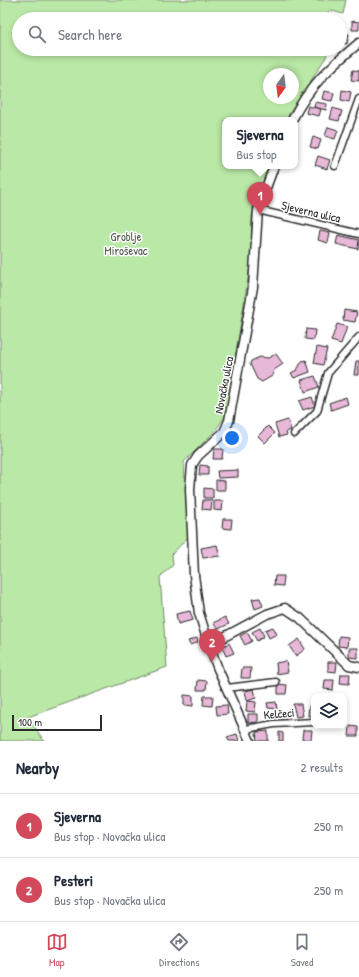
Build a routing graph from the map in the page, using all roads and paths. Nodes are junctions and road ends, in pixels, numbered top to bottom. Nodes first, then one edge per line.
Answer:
1 (359, 43) edge
2 (347, 53) edge
3 (344, 56) edge
4 (359, 99) edge
5 (294, 117) edge
6 (336, 166) dead end
7 (273, 169) edge
8 (258, 210) junction
9 (359, 234) edge
10 (359, 337) edge
11 (294, 434) dead end
12 (209, 645) junction
13 (359, 667) edge
14 (276, 682) dead end
15 (227, 688) junction
16 (311, 722) edge
17 (246, 729) junction
18 (250, 741) edge

1 - 2 street
3 - 5 street
4 - 6 street
7 - 8 street, Novačka ulica
8 - 9 street, Sjeverna ulica
8 - 12 street, Novačka ulica
10 - 11 street
12 - 13 street
12 - 15 street, Novačka ulica
14 - 15 street
15 - 17 street, Novačka ulica
16 - 17 street, Kelčeci
17 - 18 street, Novačka ulica

